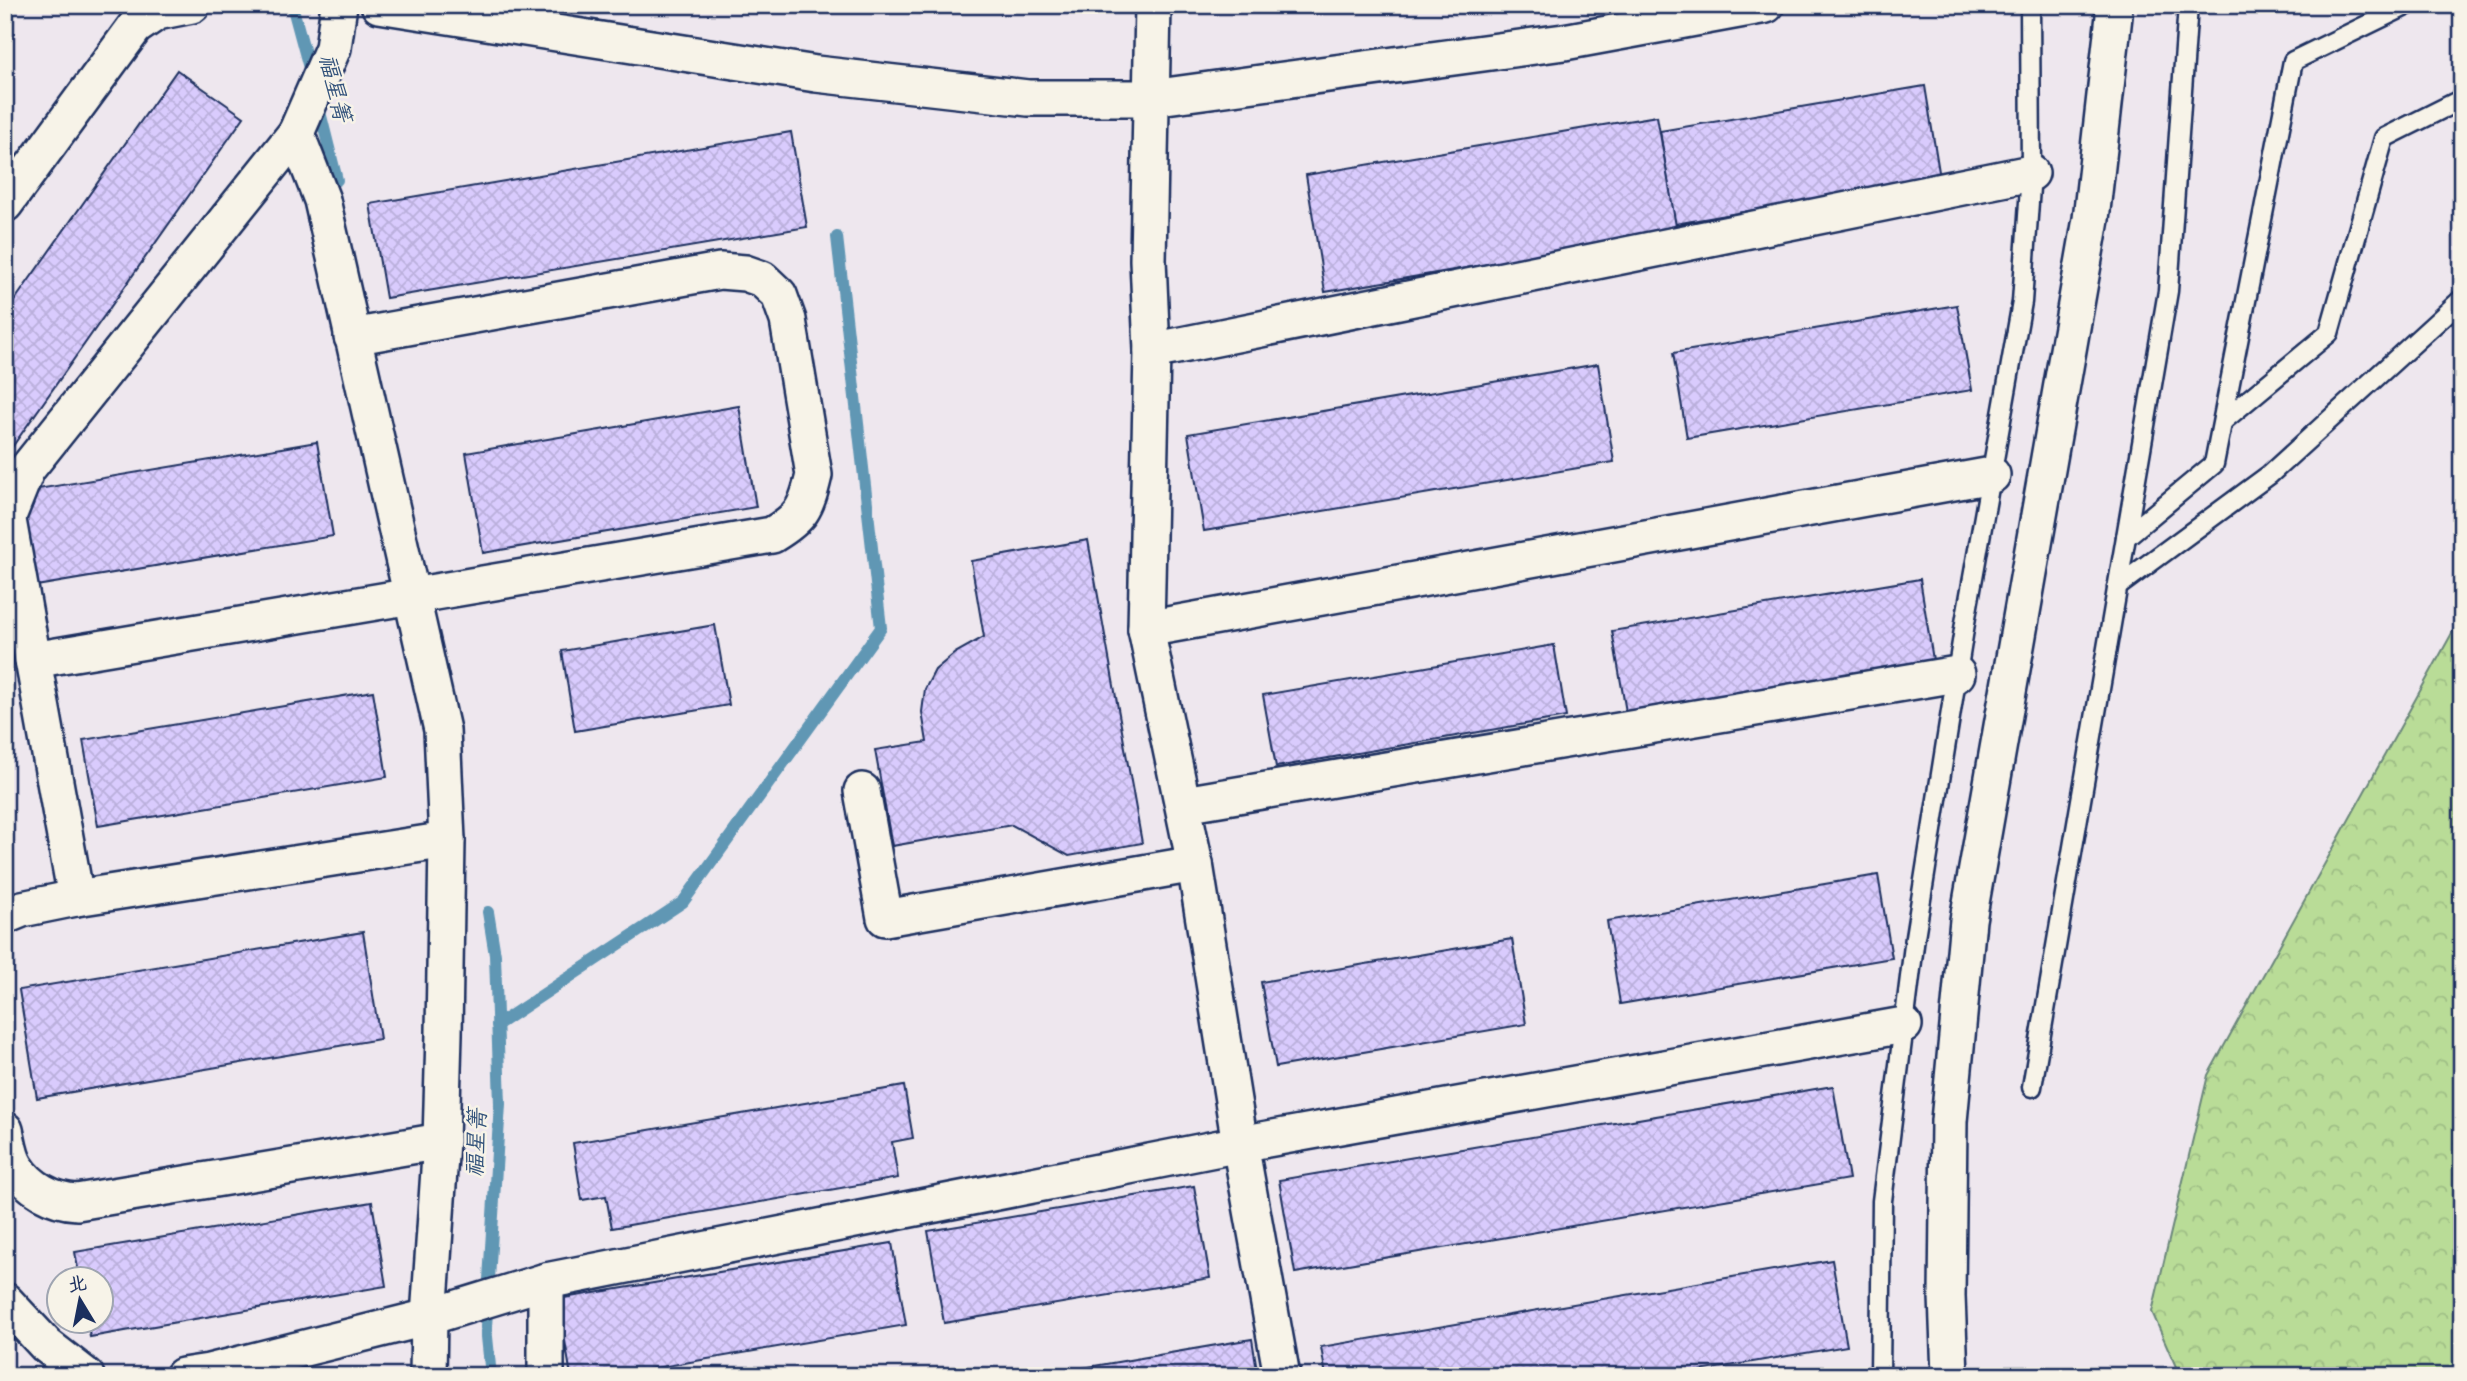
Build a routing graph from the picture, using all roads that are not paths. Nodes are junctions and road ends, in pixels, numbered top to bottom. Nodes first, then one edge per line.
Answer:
1 (192, 5) edge
2 (339, 5) edge
3 (379, 5) edge
4 (1153, 5) edge
5 (1766, 5) edge
6 (2031, 5) edge
7 (2113, 5) edge
8 (2188, 5) edge
9 (2408, 5) edge
10 (1151, 98) junction
11 (2462, 99) edge
12 (296, 132) junction
13 (2031, 173) junction
14 (5, 204) edge
15 (2462, 299) edge
16 (352, 337) junction
17 (1152, 351) junction
18 (2223, 421) junction
19 (1992, 475) junction
20 (7, 522) edge
21 (2126, 537) junction
22 (2117, 587) junction
23 (412, 596) junction
24 (1146, 629) junction
25 (33, 660) junction
26 (1957, 674) junction
27 (862, 791) dead end
28 (1184, 804) junction
29 (447, 840) junction
30 (1195, 864) junction
31 (76, 898) junction
32 (5, 916) edge
33 (1904, 1025) junction
34 (2032, 1087) dead end
35 (5, 1130) edge
36 (441, 1141) junction
37 (1240, 1144) junction
38 (533, 1285) junction
39 (5, 1301) edge
40 (429, 1317) junction
41 (86, 1376) edge
42 (183, 1376) edge
43 (428, 1376) edge
44 (546, 1376) edge
45 (1282, 1376) edge
46 (1880, 1376) edge
47 (1950, 1376) edge

1 - 14 street
2 - 12 street
3 - 10 street
4 - 10 street
5 - 10 street
6 - 13 lane
7 - 47 street
8 - 21 lane
9 - 18 lane
10 - 17 street
11 - 18 lane
12 - 16 street
12 - 20 street
13 - 17 street
13 - 19 lane
15 - 22 lane
16 - 23 street
16 - 23 street
17 - 24 street
18 - 21 lane
19 - 24 street
19 - 26 lane
20 - 25 street
21 - 22 lane
22 - 34 lane
23 - 25 street
23 - 29 street
24 - 28 street
25 - 31 street
26 - 28 street
26 - 33 lane
27 - 30 street
28 - 30 street
29 - 31 street
29 - 36 street
30 - 37 street
31 - 32 street
33 - 37 street
33 - 46 lane
35 - 36 street
36 - 40 street
37 - 38 street
37 - 45 street
38 - 40 street
38 - 44 street
39 - 41 street
40 - 42 street
40 - 43 street

